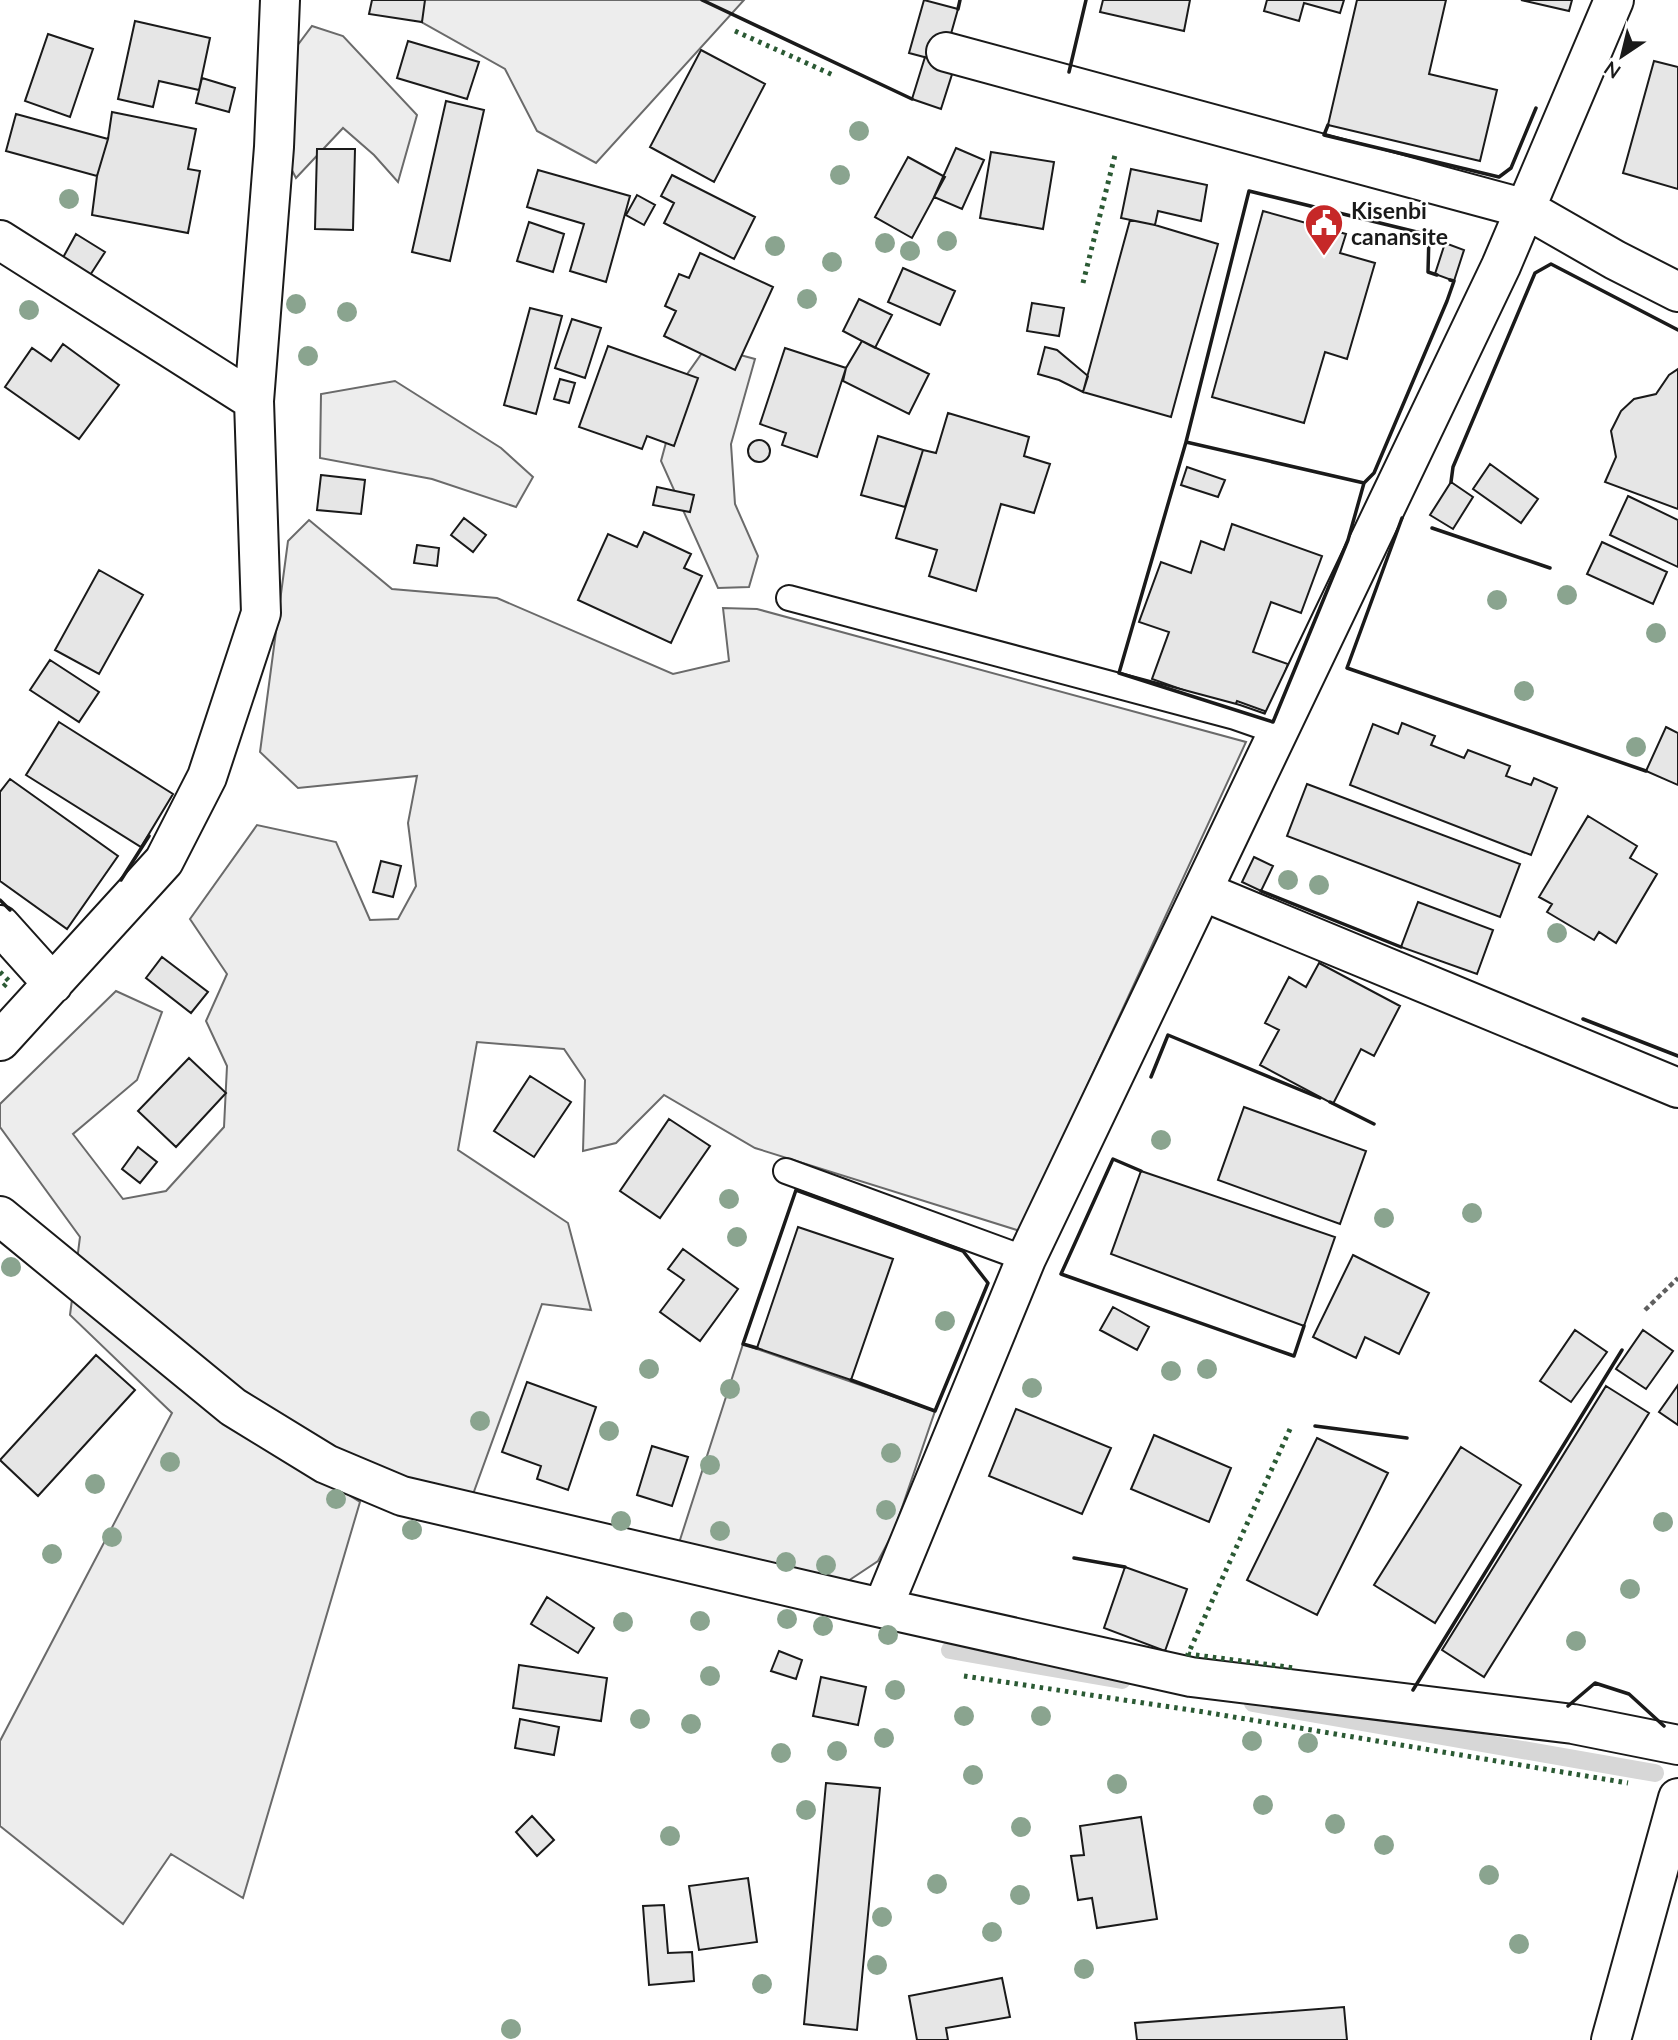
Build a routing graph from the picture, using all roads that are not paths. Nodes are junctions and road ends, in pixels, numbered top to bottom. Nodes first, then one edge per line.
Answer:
1 (279, 0) edge
2 (1614, 0) edge
3 (946, 52) dead end
4 (1526, 209) junction
5 (0, 240) edge
6 (1678, 292) edge
7 (254, 401) junction
8 (789, 597) dead end
9 (1278, 732) junction
10 (1202, 891) junction
11 (0, 925) edge
12 (53, 984) junction
13 (0, 1041) edge
14 (1678, 1088) edge
15 (786, 1171) dead end
16 (0, 1216) edge
17 (1026, 1259) junction
18 (883, 1607) junction
19 (1678, 1745) edge
20 (1678, 1798) edge
21 (1611, 2040) edge

1 - 7 street
2 - 4 street
3 - 4 street
4 - 6 street
4 - 9 street
5 - 7 street
7 - 12 street
8 - 9 lane
9 - 10 street
10 - 14 street
10 - 17 street
11 - 12 street
12 - 13 street
15 - 17 lane
16 - 18 street
17 - 18 street
18 - 19 street
20 - 21 street

